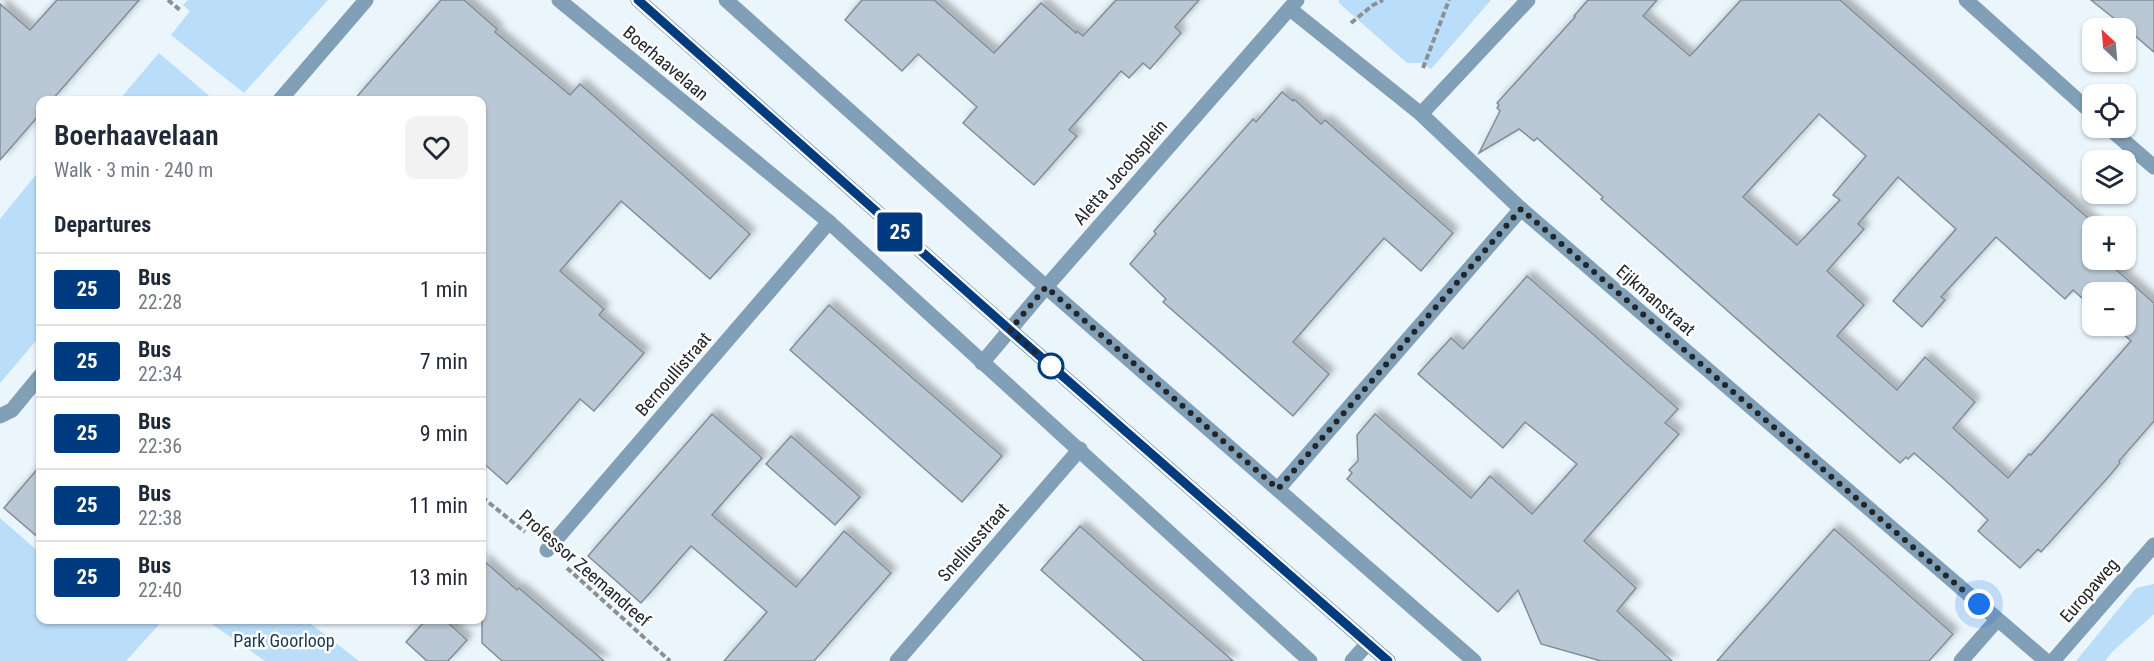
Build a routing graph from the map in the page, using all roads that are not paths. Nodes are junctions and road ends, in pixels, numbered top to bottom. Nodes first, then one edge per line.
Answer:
1 (366, 0) edge
2 (559, 0) edge
3 (638, 0) edge
4 (1528, 0) edge
5 (1966, 0) edge
6 (734, 3) edge
7 (1293, 4) edge
8 (283, 96) edge
9 (2082, 103) edge
10 (1421, 114) junction
11 (2121, 138) edge
12 (2154, 167) edge
13 (1521, 209) junction
14 (829, 222) junction
15 (1046, 287) junction
16 (1010, 330) junction
17 (982, 363) junction
18 (36, 381) edge
19 (0, 416) edge
20 (1080, 449) junction
21 (1278, 489) junction
22 (2154, 545) edge
23 (547, 550) road end
24 (1997, 620) junction
25 (1368, 643) junction
26 (897, 661) edge
27 (1310, 661) edge
28 (1352, 661) edge
29 (1388, 661) edge
30 (1473, 661) edge
31 (1961, 661) edge
32 (2046, 661) edge
33 (2053, 661) edge

1 - 8 street
2 - 14 street, Boerhaavelaan
3 - 16 main road, Boerhaavelaan
4 - 10 street
5 - 9 street
6 - 15 street
7 - 10 street, Aletta Jacobsplein
7 - 15 street, Aletta Jacobsplein
10 - 13 street, Aletta Jacobsplein
11 - 12 street
13 - 21 street
13 - 24 street, Eijkmanstraat
14 - 17 street, Boerhaavelaan
14 - 23 street, Bernoullistraat
15 - 16 street, Aletta Jacobsplein
15 - 21 street
16 - 17 street, Aletta Jacobsplein
16 - 25 main road, Boerhaavelaan
17 - 20 street, Boerhaavelaan
18 - 19 street
20 - 26 street, Snelliusstraat
20 - 27 street, Boerhaavelaan
21 - 30 street
22 - 33 street, Europaweg
24 - 31 street
24 - 32 street, Eijkmanstraat
25 - 28 street
25 - 29 main road, Boerhaavelaan

